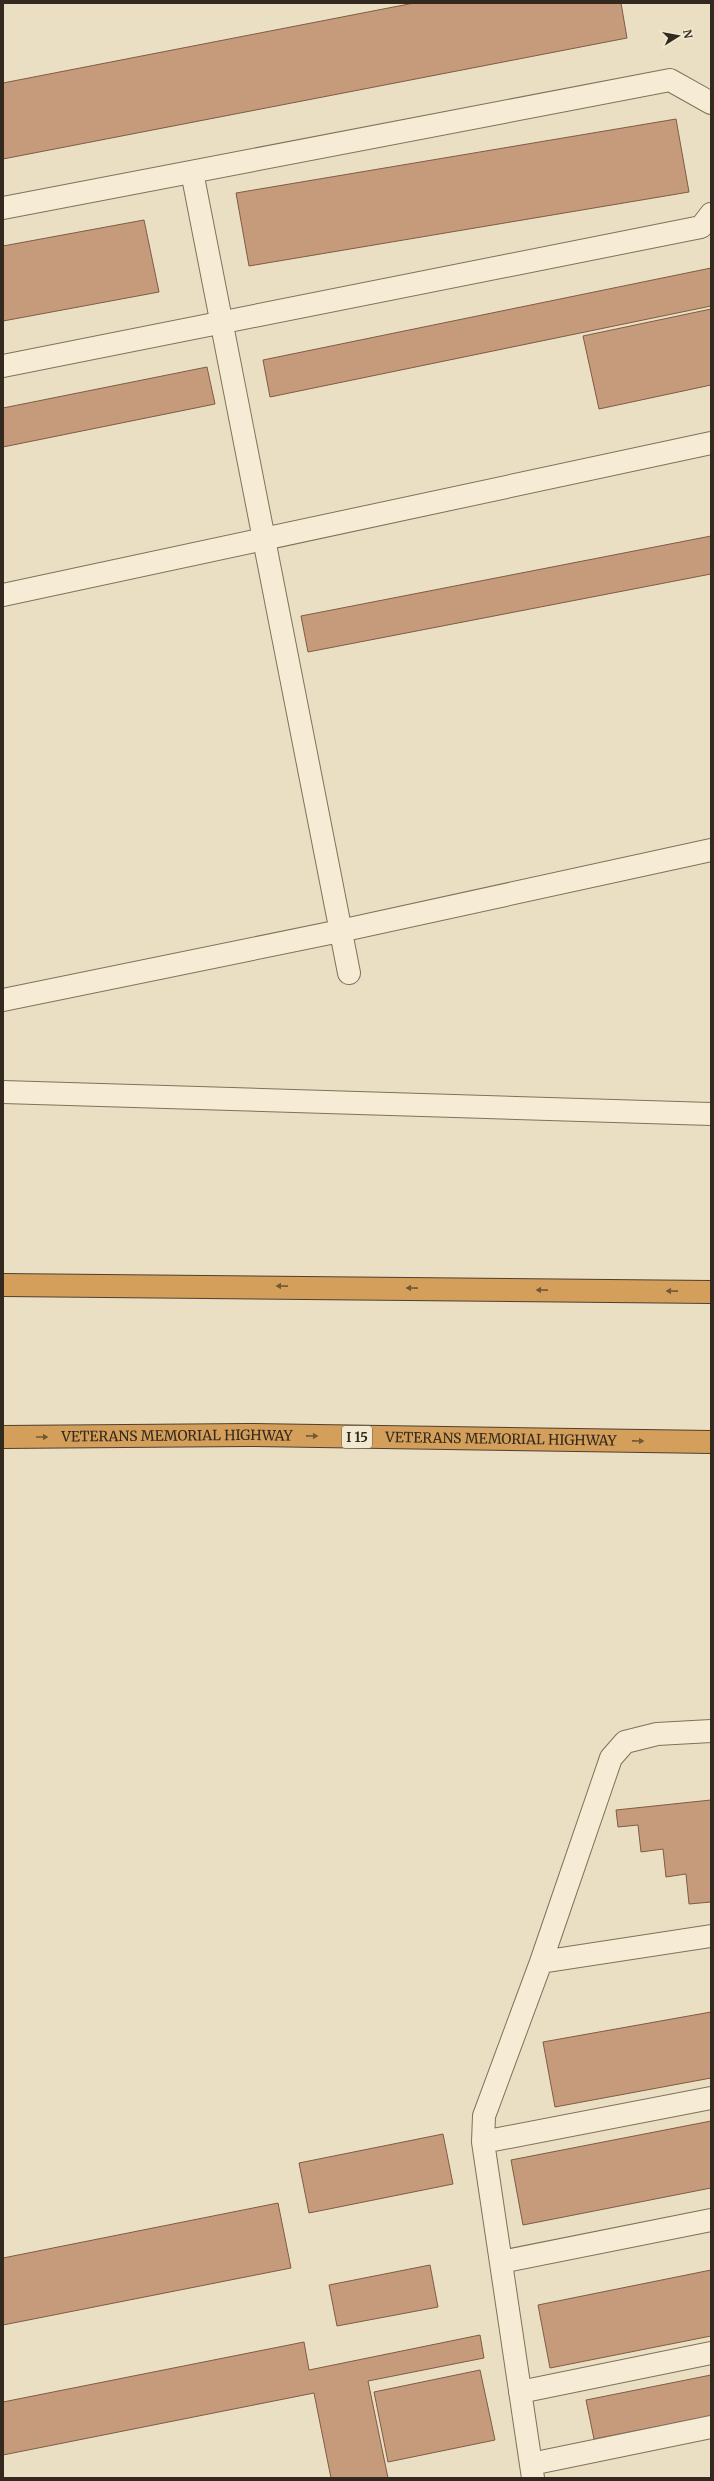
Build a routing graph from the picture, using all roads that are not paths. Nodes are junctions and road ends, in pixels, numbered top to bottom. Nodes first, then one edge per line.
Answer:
1 (711, 103) edge
2 (192, 172) junction
3 (3, 208) edge
4 (711, 214) edge
5 (221, 323) junction
6 (3, 366) edge
7 (711, 443) edge
8 (263, 537) junction
9 (3, 595) edge
10 (711, 850) edge
11 (340, 931) junction
12 (349, 973) dead end
13 (3, 1000) edge
14 (3, 1092) edge
15 (711, 1114) edge
16 (3, 1285) edge
17 (711, 1292) edge
18 (3, 1437) edge
19 (711, 1442) edge
20 (711, 1731) edge
21 (711, 1936) edge
22 (541, 1962) junction
23 (711, 2098) edge
24 (483, 2142) junction
25 (711, 2220) edge
26 (501, 2262) junction
27 (711, 2353) edge
28 (520, 2392) junction
29 (711, 2427) edge
30 (532, 2471) edge

1 - 2 lane
2 - 3 lane
2 - 5 lane
4 - 5 lane
5 - 6 lane
5 - 8 lane
7 - 8 lane
8 - 9 lane
8 - 11 lane
10 - 11 lane
11 - 12 lane
11 - 13 lane
14 - 15 lane
17 -> 16 highway
18 -> 19 highway, VETERANS MEMORIAL HIGHWAY / I 15
20 - 22 lane
21 - 22 lane
22 - 24 lane
23 - 24 lane
24 - 26 lane
25 - 26 lane
26 - 28 lane
27 - 28 lane
28 - 30 lane
29 - 30 lane

